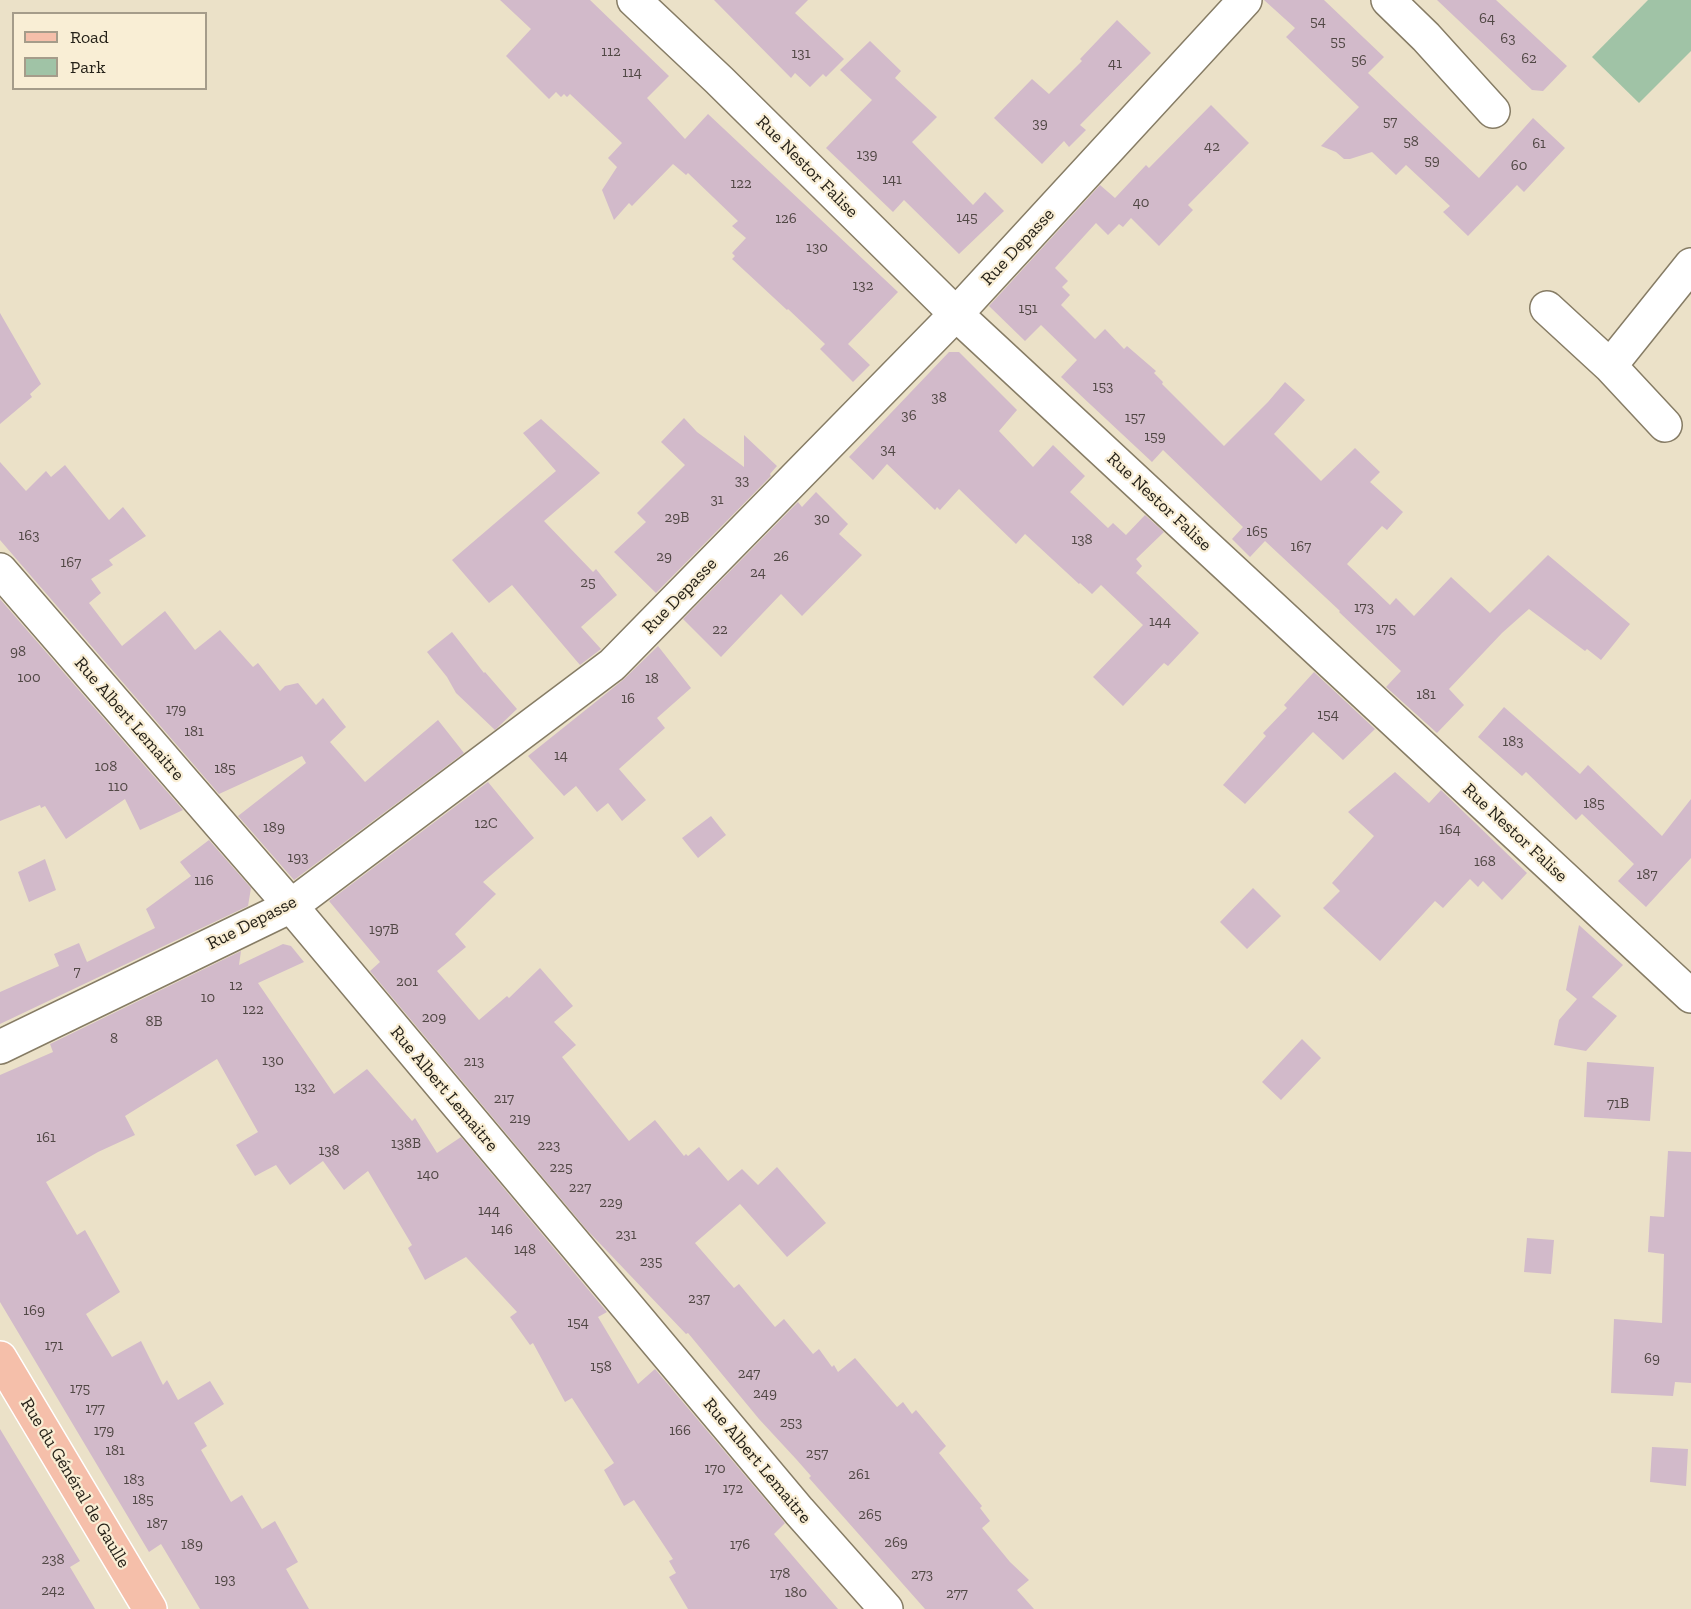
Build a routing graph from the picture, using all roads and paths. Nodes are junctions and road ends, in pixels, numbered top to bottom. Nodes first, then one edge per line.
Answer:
1 (634, 0) edge
2 (1245, 0) edge
3 (1388, 0) edge
4 (1492, 111) dead end
5 (1691, 265) edge
6 (1547, 308) dead end
7 (956, 314) junction
8 (1610, 366) junction
9 (1665, 425) dead end
10 (0, 570) edge
11 (291, 906) junction
12 (1691, 996) edge
13 (0, 1047) edge
14 (0, 1358) edge
15 (150, 1609) edge
16 (886, 1609) edge

1 - 7 street, Rue Nestor Falise
2 - 7 street, Rue Depasse
3 - 4 street
5 - 8 street
6 - 8 street
7 - 11 street, Rue Depasse
7 - 12 street, Rue Nestor Falise
8 - 9 street
10 - 11 street, Rue Albert Lemaitre
11 - 13 street, Rue Depasse
11 - 16 street, Rue Albert Lemaitre
14 - 15 main road, Rue du Général de Gaulle

